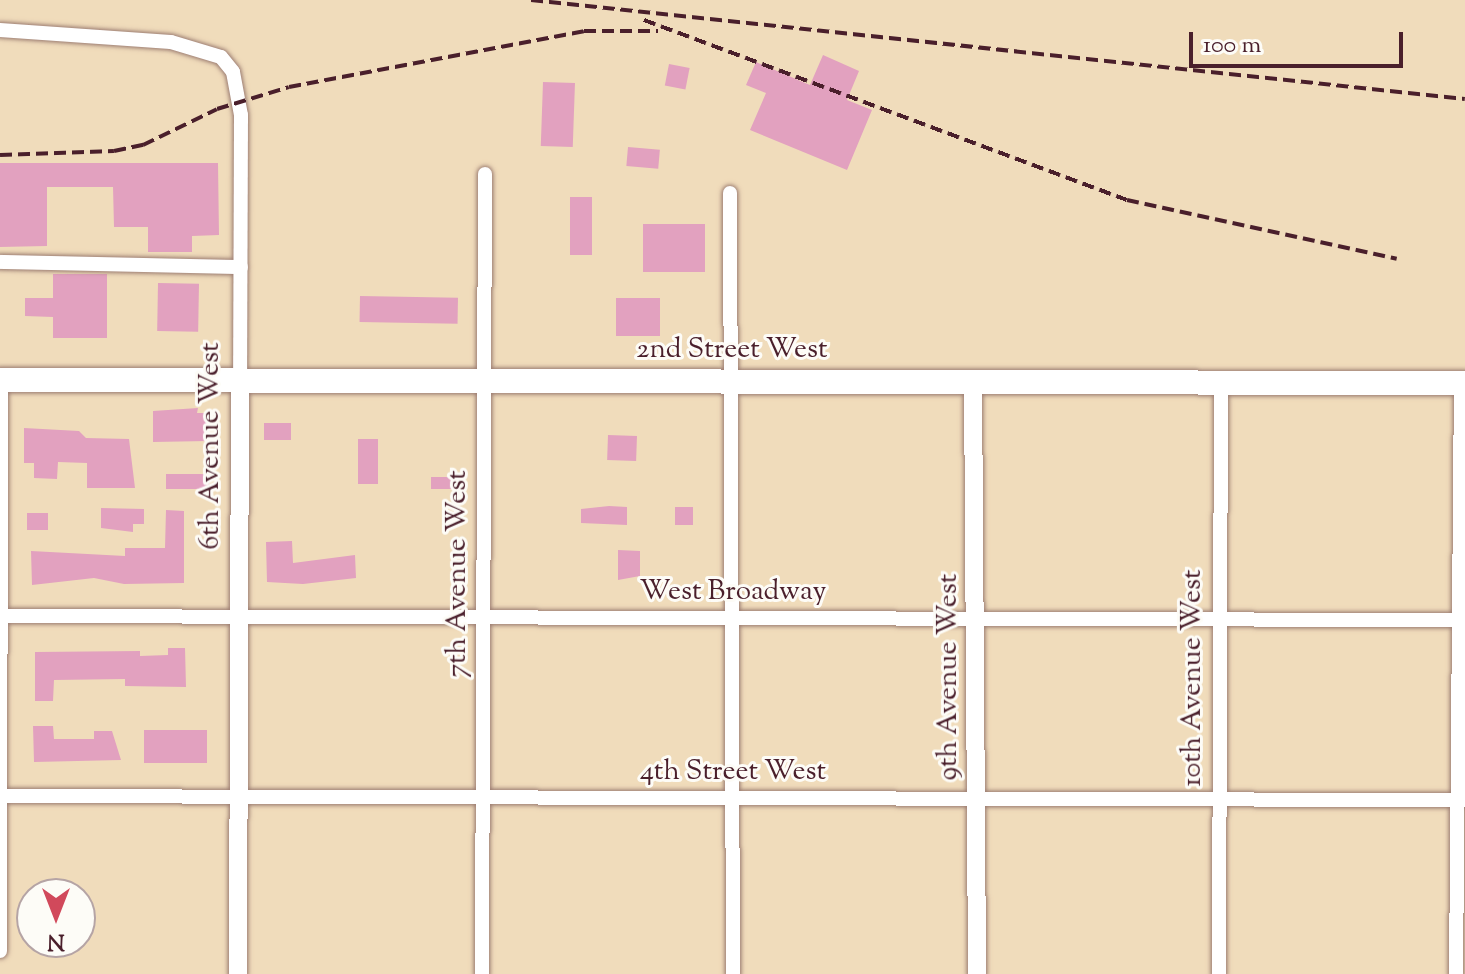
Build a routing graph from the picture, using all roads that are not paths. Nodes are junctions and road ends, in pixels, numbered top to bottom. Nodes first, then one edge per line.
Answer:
1 (0, 30) edge
2 (485, 174) dead end
3 (730, 193) dead end
4 (0, 262) edge
5 (241, 267) junction
6 (1, 380) edge
7 (973, 380) junction
8 (240, 381) junction
9 (484, 381) junction
10 (728, 381) junction
11 (1221, 382) junction
12 (1463, 383) edge
13 (238, 615) junction
14 (0, 616) edge
15 (483, 616) junction
16 (732, 618) junction
17 (977, 620) junction
18 (1220, 620) junction
19 (1462, 620) edge
20 (0, 796) edge
21 (237, 797) junction
22 (483, 797) junction
23 (733, 798) junction
24 (977, 799) junction
25 (1461, 800) edge
26 (1219, 801) junction
27 (0, 951) edge
28 (238, 974) edge
29 (482, 974) edge
30 (733, 974) edge
31 (977, 974) edge
32 (1219, 974) edge
33 (1456, 974) edge

1 - 5 street, 6th Avenue West
2 - 9 street, 7th Avenue West
3 - 10 street
4 - 5 street
5 - 8 street, 6th Avenue West
6 - 8 main road, 2nd Street West
6 - 14 street
7 - 10 main road, 2nd Street West
7 - 11 main road, 2nd Street West
7 - 17 street, 9th Avenue West
8 - 9 main road, 2nd Street West
8 - 13 street, 6th Avenue West
9 - 10 main road, 2nd Street West
9 - 15 street, 7th Avenue West
10 - 16 street
11 - 12 main road, 2nd Street West
11 - 18 street, 10th Avenue West
12 - 19 street
13 - 14 street, West Broadway
13 - 15 street, West Broadway
13 - 21 street, 6th Avenue West
14 - 20 street
15 - 16 street, West Broadway
15 - 22 street, 7th Avenue West
16 - 17 street, West Broadway
16 - 23 street
17 - 18 street, West Broadway
17 - 24 street, 9th Avenue West
18 - 19 street, West Broadway
18 - 26 street, 10th Avenue West
19 - 25 street
20 - 21 street, 4th Street West
20 - 27 street
21 - 22 street, 4th Street West
21 - 28 street, 6th Avenue West
22 - 23 street, 4th Street West
22 - 29 street, 7th Avenue West
23 - 24 street, 4th Street West
23 - 30 street
24 - 26 street, 4th Street West
24 - 31 street, 9th Avenue West
25 - 26 street, 4th Street West
25 - 33 street
26 - 32 street, 10th Avenue West

